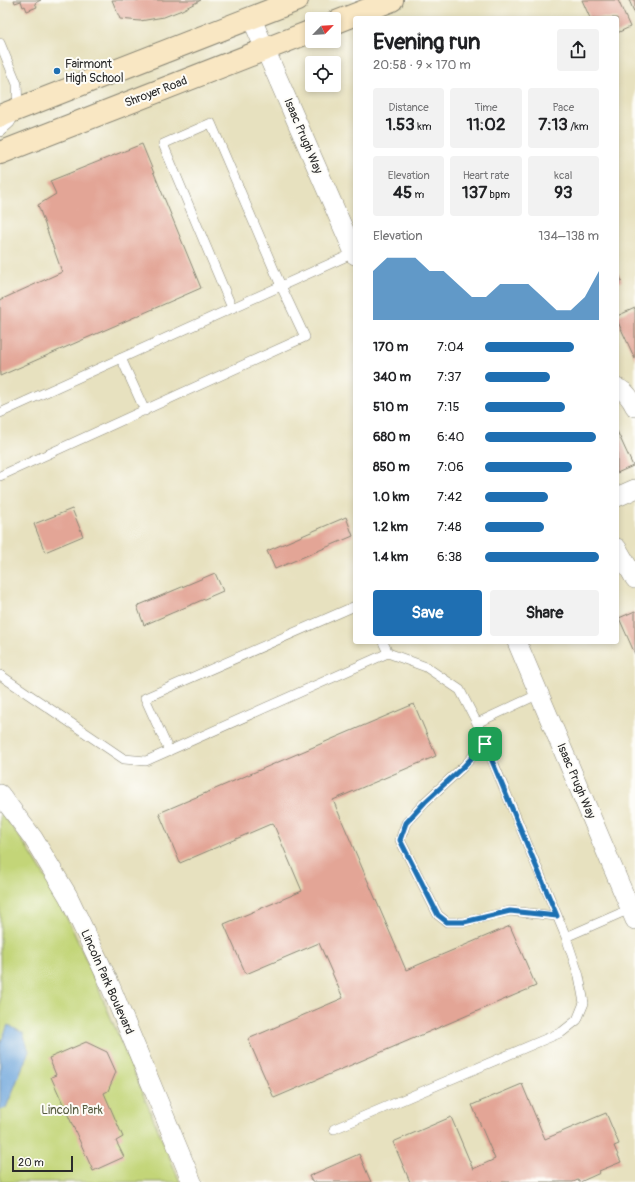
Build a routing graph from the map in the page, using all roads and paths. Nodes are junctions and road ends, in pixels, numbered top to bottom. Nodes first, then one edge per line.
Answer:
1 (297, 0) edge
2 (392, 0) edge
3 (251, 17) junction
4 (341, 19) edge
5 (305, 34) edge
6 (0, 44) edge
7 (265, 49) junction
8 (9, 113) edge
9 (0, 132) edge
10 (0, 153) edge
11 (353, 252) edge
12 (353, 254) edge
13 (281, 286) junction
14 (232, 308) junction
15 (121, 358) junction
16 (619, 388) edge
17 (635, 407) edge
18 (145, 411) junction
19 (0, 413) edge
20 (0, 476) edge
21 (635, 489) edge
22 (619, 496) edge
23 (619, 551) edge
24 (635, 579) edge
25 (353, 607) edge
26 (384, 644) edge
27 (518, 644) edge
28 (388, 653) junction
29 (0, 675) edge
30 (539, 694) junction
31 (477, 723) junction
32 (485, 744) junction
33 (169, 751) junction
34 (0, 794) edge
35 (633, 915) edge
36 (557, 916) junction
37 (566, 936) junction
38 (334, 1129) dead end
39 (192, 1182) edge

1 - 3 main road
2 - 4 main road
3 - 7 street, Isaac Prugh Way
3 - 8 main road
5 - 7 main road, Shroyer Road
6 - 8 lane
7 - 10 main road, Shroyer Road
7 - 11 street, Isaac Prugh Way
8 - 9 lane
12 - 13 lane
13 - 14 lane
13 - 14 lane
13 - 18 lane
14 - 15 lane
15 - 18 lane
15 - 19 lane
16 - 17 street
18 - 20 lane
21 - 22 street
23 - 24 street
25 - 33 lane
26 - 28 lane
27 - 30 street, Isaac Prugh Way
28 - 31 lane
28 - 33 lane
29 - 33 lane
30 - 31 lane
30 - 35 street, Isaac Prugh Way
31 - 32 lane
32 - 36 lane
32 - 36 lane
34 - 39 street, Lincoln Park Boulevard
35 - 37 lane
36 - 37 lane
37 - 38 lane

